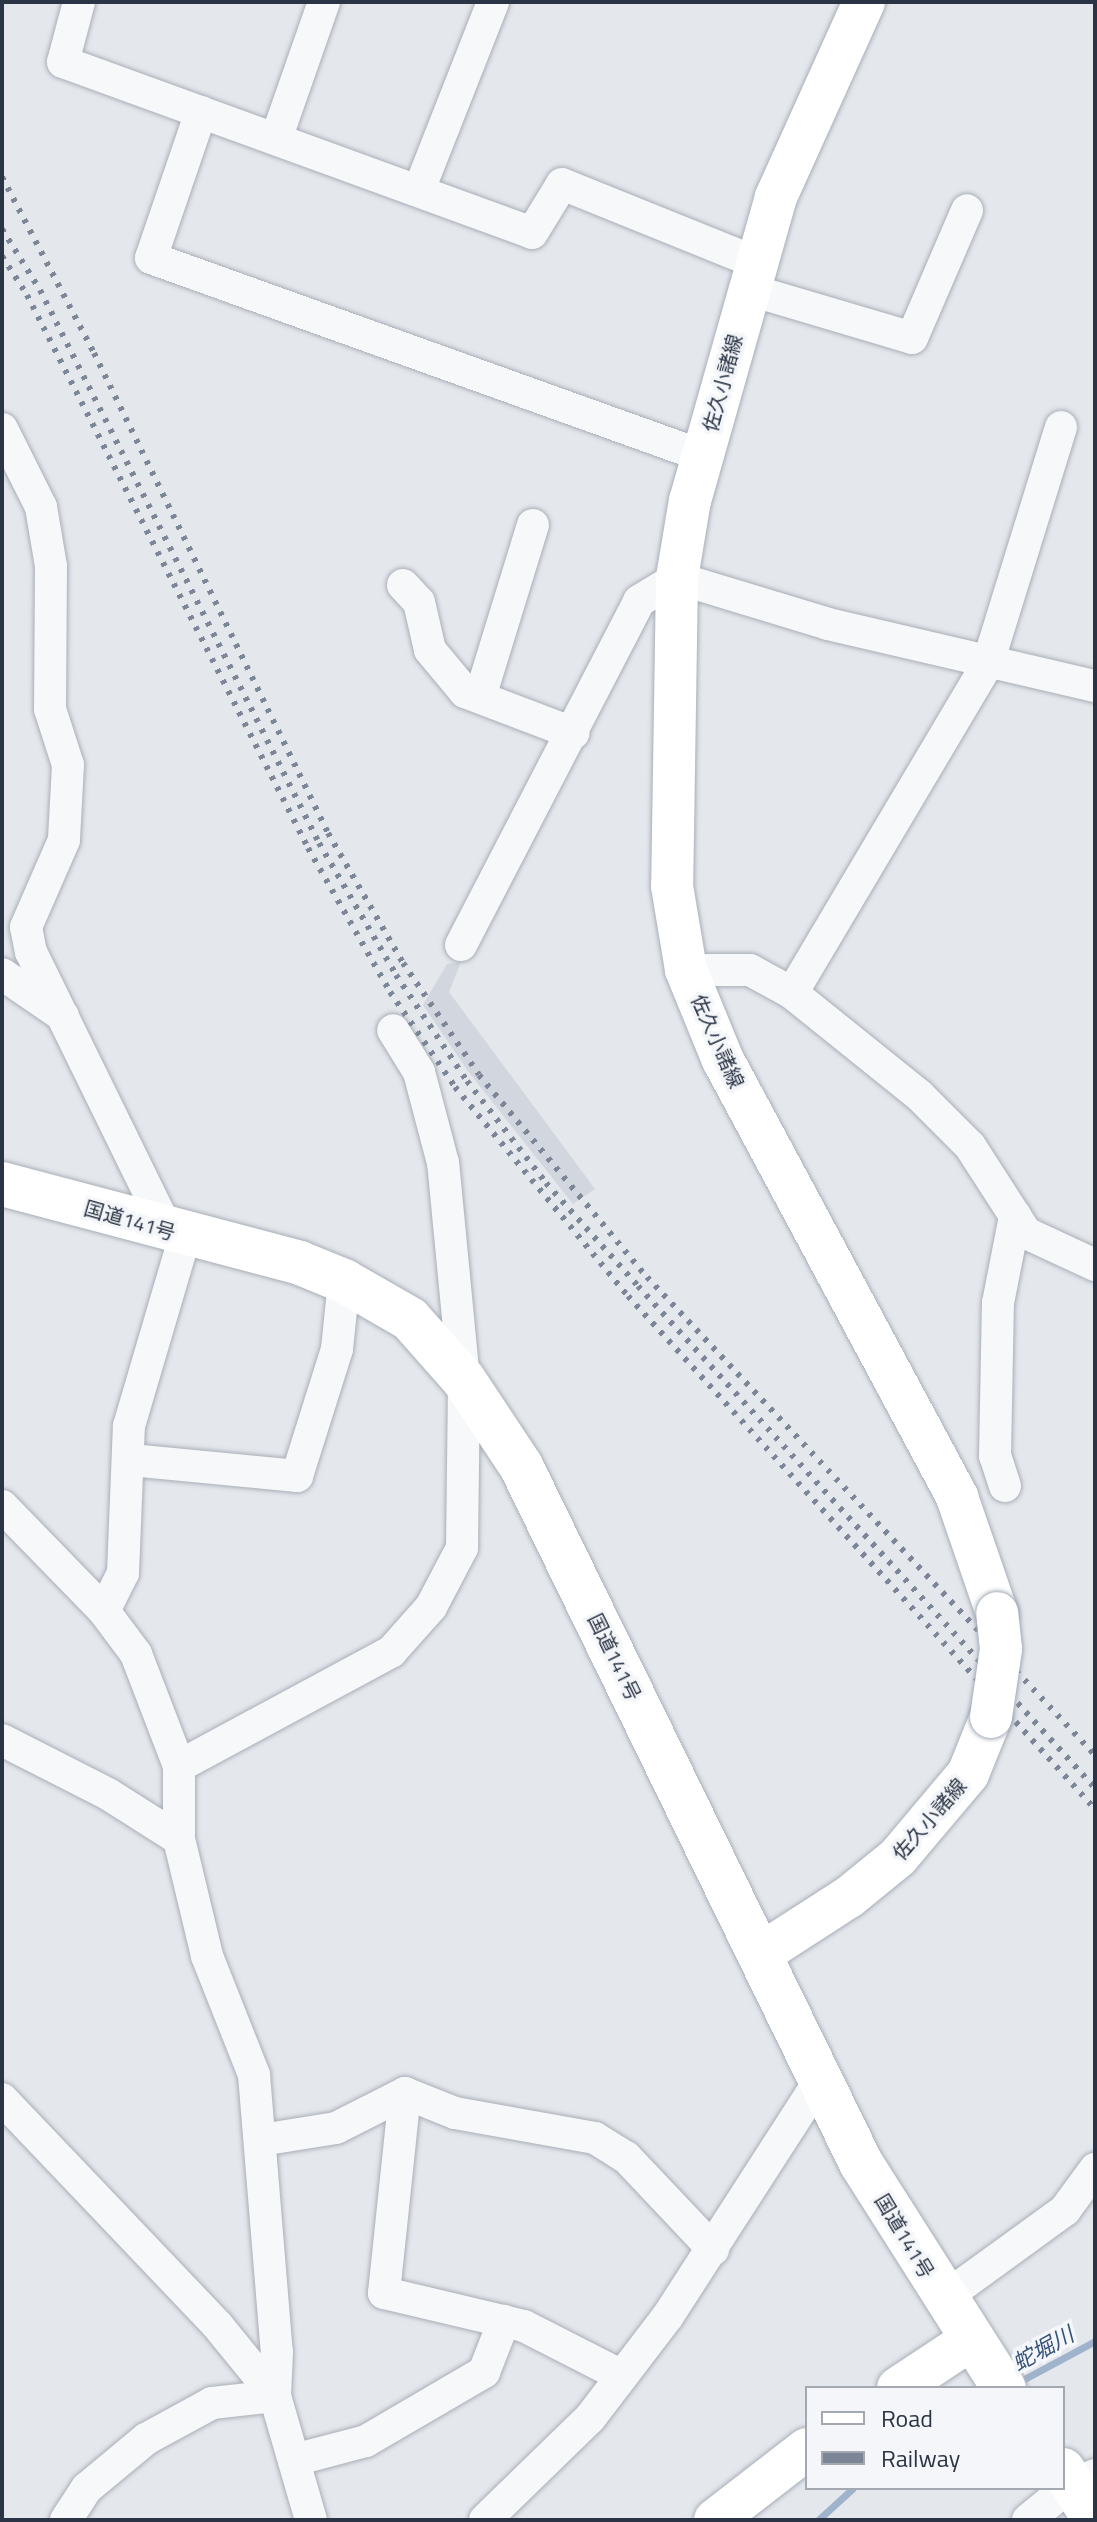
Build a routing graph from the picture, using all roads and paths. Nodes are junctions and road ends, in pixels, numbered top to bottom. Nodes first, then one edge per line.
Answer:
1 (79, 2) edge
2 (324, 2) edge
3 (493, 2) edge
4 (864, 2) edge
5 (201, 112) junction
6 (276, 139) junction
7 (419, 190) junction
8 (967, 210) dead end
9 (751, 275) junction
10 (1061, 427) dead end
11 (2, 429) edge
12 (703, 456) junction
13 (533, 525) dead end
14 (677, 578) junction
15 (403, 585) dead end
16 (988, 663) junction
17 (1095, 686) edge
18 (480, 697) junction
19 (573, 733) junction
20 (461, 945) dead end
21 (686, 970) junction
22 (2, 974) edge
23 (792, 993) junction
24 (63, 1016) junction
25 (393, 1030) dead end
26 (2, 1184) edge
27 (1015, 1216) junction
28 (176, 1233) junction
29 (1095, 1265) edge
30 (344, 1281) junction
31 (464, 1380) junction
32 (131, 1460) junction
33 (1005, 1486) dead end
34 (2, 1506) edge
35 (104, 1611) junction
36 (2, 1740) edge
37 (179, 1766) junction
38 (179, 1839) junction
39 (762, 1953) junction
40 (819, 2082) junction
41 (405, 2093) junction
42 (2, 2099) edge
43 (261, 2140) junction
44 (1095, 2169) edge
45 (713, 2249) junction
46 (944, 2298) junction
47 (504, 2321) junction
48 (969, 2341) junction
49 (622, 2376) junction
50 (901, 2386) edge
51 (1003, 2386) edge
52 (275, 2396) junction
53 (805, 2451) edge
54 (294, 2460) junction
55 (1081, 2487) edge
56 (66, 2520) edge
57 (311, 2520) edge
58 (485, 2520) edge
59 (715, 2520) edge
60 (1028, 2520) edge

1 - 5 street
2 - 6 street
3 - 7 street
4 - 9 main road, 佐久小諸線
5 - 6 street
5 - 12 street
6 - 7 street
7 - 9 street
8 - 9 street
9 - 12 main road, 佐久小諸線
10 - 16 street
11 - 24 street
12 - 14 main road, 佐久小諸線
13 - 18 street
14 - 16 street
14 - 19 street
14 - 21 main road, 佐久小諸線
15 - 18 street
16 - 17 street
16 - 23 street
18 - 19 street
19 - 20 street
21 - 23 street
21 - 39 main road, 佐久小諸線, bridge
22 - 24 street
23 - 27 street
24 - 28 street
25 - 31 street
26 - 28 highway, 国道141号
27 - 29 street
27 - 33 street
28 - 30 highway, 国道141号
28 - 32 street
30 - 31 highway, 国道141号
30 - 32 street
31 - 37 street
31 - 39 highway, 国道141号
32 - 35 street
34 - 35 street
35 - 37 street
36 - 38 street
37 - 38 street
38 - 43 street
39 - 40 highway, 国道141号
40 - 45 street
40 - 46 highway, 国道141号
41 - 43 street
41 - 45 street
41 - 47 street
42 - 52 street
43 - 52 street
44 - 46 street
45 - 49 street
46 - 48 highway, 国道141号
47 - 49 street
47 - 54 street
48 - 50 main road
48 - 51 highway, 国道141号
49 - 58 street
52 - 54 street
52 - 56 street
53 - 59 main road
54 - 57 street
55 - 60 street

